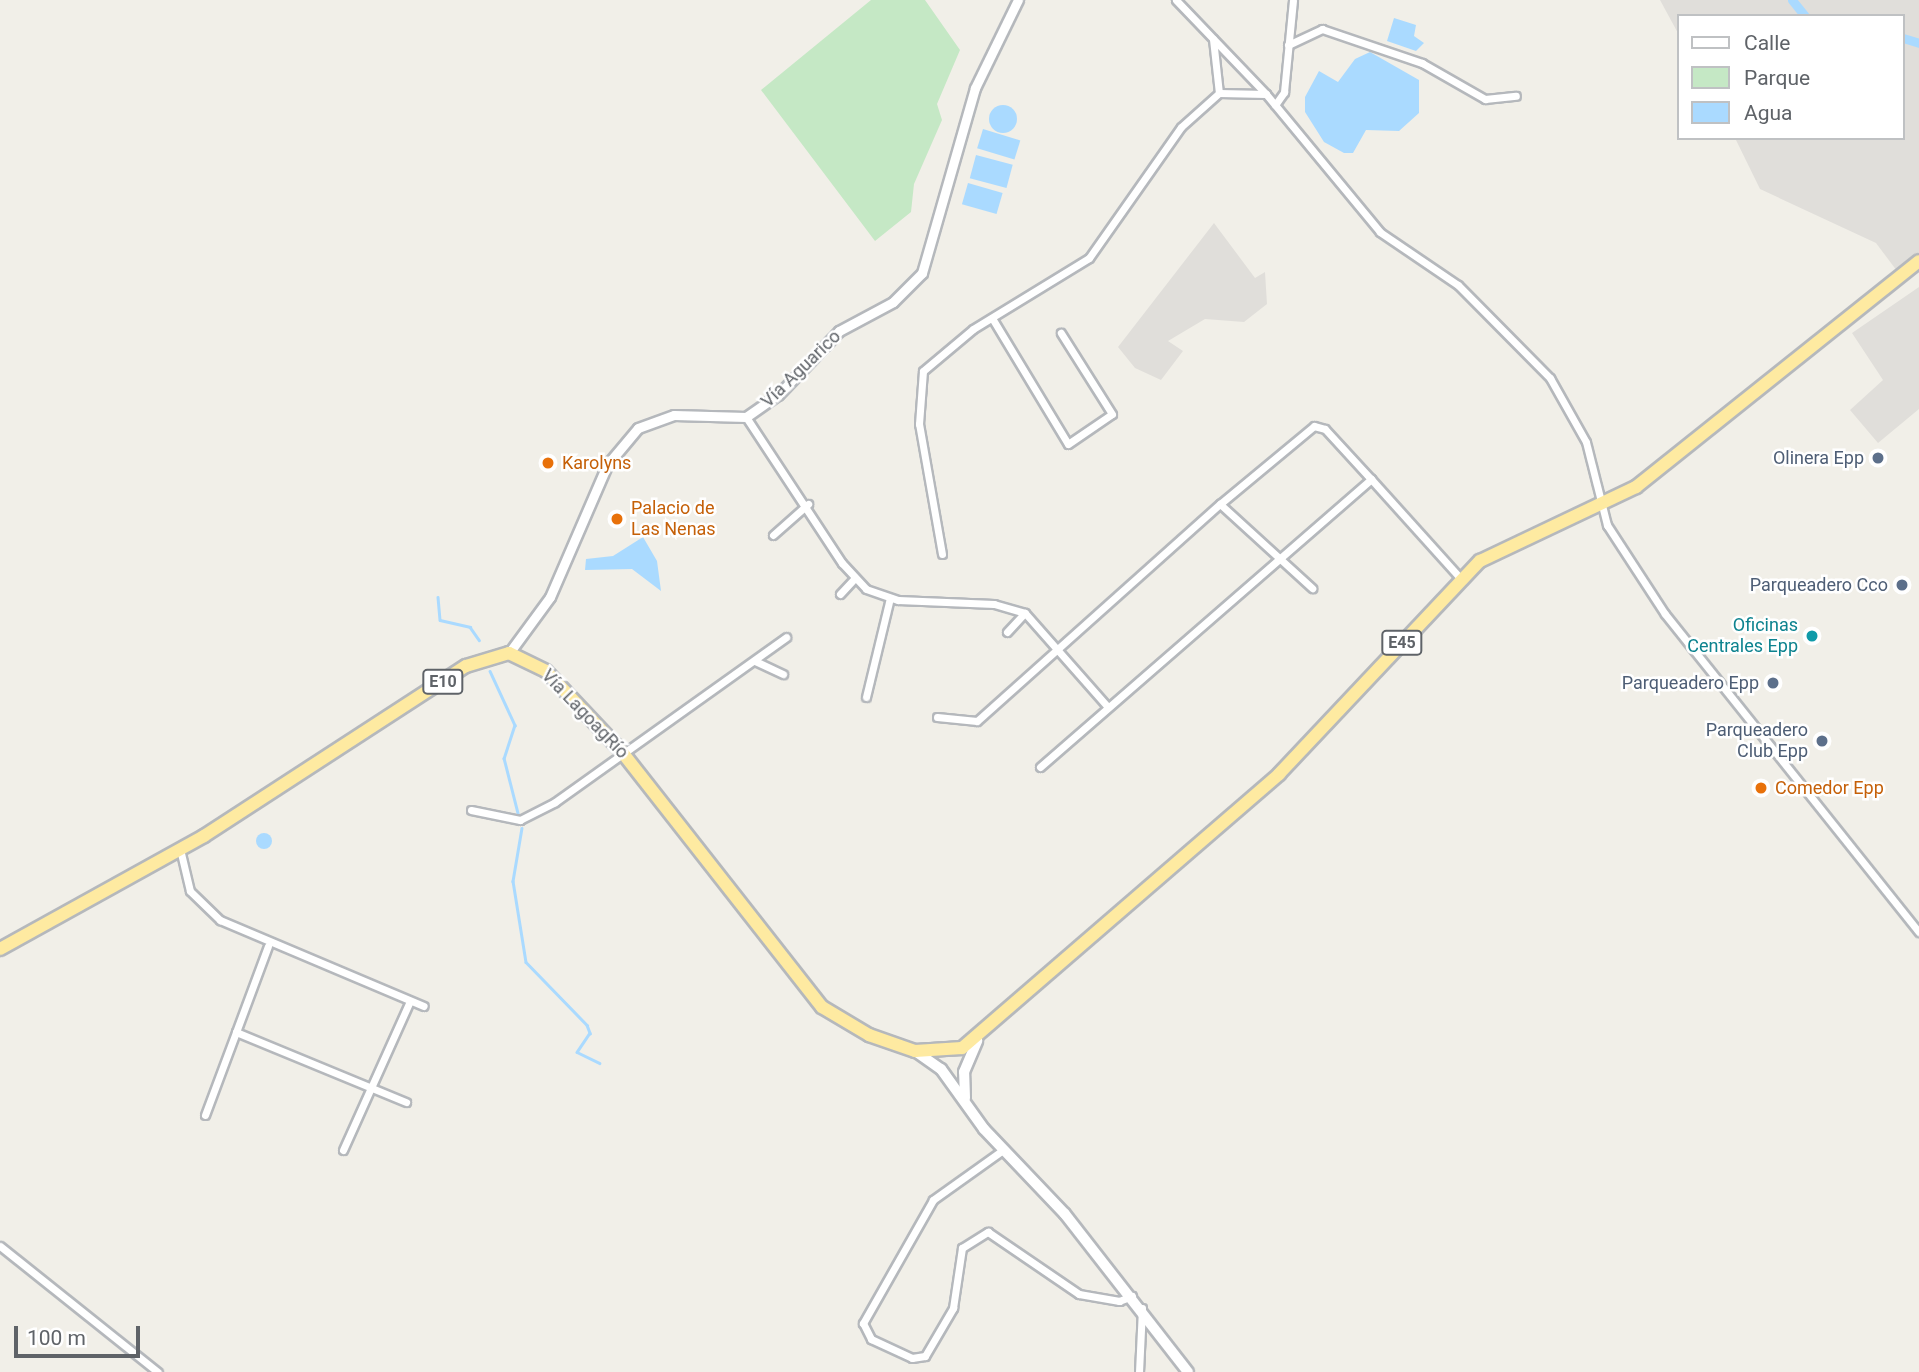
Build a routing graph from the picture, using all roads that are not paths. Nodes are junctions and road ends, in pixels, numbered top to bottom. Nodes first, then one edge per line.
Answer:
1 (1018, 0) edge
2 (1176, 0) edge
3 (1293, 0) edge
4 (1213, 37) junction
5 (1288, 45) junction
6 (1219, 93) junction
7 (1266, 94) junction
8 (1516, 96) dead end
9 (1275, 105) junction
10 (1919, 261) edge
11 (992, 318) junction
12 (1061, 333) dead end
13 (746, 417) junction
14 (1371, 479) junction
15 (808, 503) junction
16 (1601, 503) junction
17 (1220, 504) junction
18 (773, 535) dead end
19 (942, 554) dead end
20 (1280, 560) junction
21 (854, 579) junction
22 (1461, 579) junction
23 (1312, 588) dead end
24 (840, 594) dead end
25 (890, 598) junction
26 (1025, 613) junction
27 (1007, 632) dead end
28 (786, 637) dead end
29 (1062, 652) junction
30 (509, 653) junction
31 (755, 661) junction
32 (783, 674) dead end
33 (866, 697) dead end
34 (1108, 707) junction
35 (937, 717) dead end
36 (622, 752) junction
37 (1040, 767) dead end
38 (471, 810) dead end
39 (180, 848) junction
40 (1919, 932) edge
41 (268, 946) junction
42 (0, 949) edge
43 (410, 1001) junction
44 (424, 1006) dead end
45 (236, 1032) junction
46 (977, 1041) junction
47 (915, 1051) junction
48 (371, 1089) junction
49 (965, 1100) junction
50 (405, 1102) dead end
51 (205, 1115) dead end
52 (343, 1150) dead end
53 (1003, 1150) junction
54 (0, 1246) edge
55 (1133, 1296) junction
56 (1142, 1308) junction
57 (158, 1372) edge
58 (1139, 1372) edge
59 (1188, 1372) edge

1 - 13 street, Vía Aguarico
2 - 4 street
3 - 5 street
4 - 6 street
4 - 7 street
5 - 8 street
5 - 9 street
6 - 7 street
6 - 11 street
7 - 9 street
9 - 16 street
10 - 16 highway, E45
11 - 12 street
11 - 19 street
13 - 15 street
13 - 30 street, Vía Aguarico
14 - 17 street
14 - 20 street
14 - 22 street
15 - 18 street
15 - 21 street
16 - 22 highway, E45
16 - 40 street
17 - 20 street
17 - 29 street
20 - 23 street
20 - 34 street
21 - 24 street
21 - 25 street
22 - 46 highway, E45
25 - 26 street
25 - 33 street
26 - 27 street
26 - 29 street
28 - 31 street
29 - 34 street
29 - 35 street
30 - 36 highway, Vía LagoagRío
30 - 39 highway, E10
31 - 32 street
31 - 36 street
34 - 37 street
36 - 38 street
36 - 47 highway, Vía LagoagRío
39 - 41 street
39 - 42 highway, E10
41 - 43 street
41 - 45 street
43 - 44 street
43 - 48 street
45 - 48 street
45 - 51 street
46 - 47 highway, E45
46 - 49 main road
47 - 49 main road
48 - 50 street
48 - 52 street
49 - 53 main road
53 - 55 main road
53 - 55 street
54 - 57 street
55 - 56 main road
56 - 58 street
56 - 59 main road

